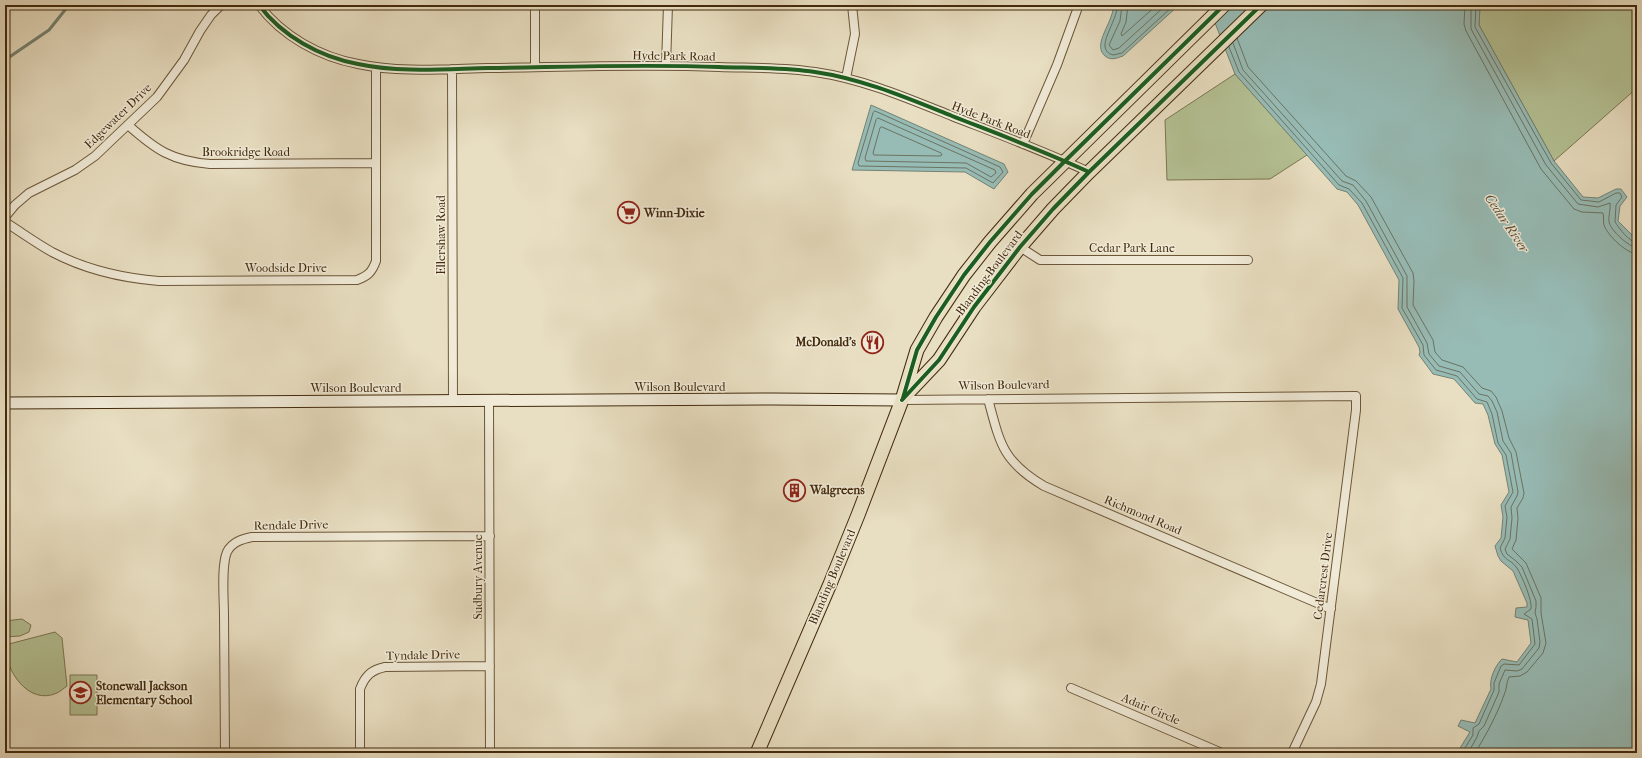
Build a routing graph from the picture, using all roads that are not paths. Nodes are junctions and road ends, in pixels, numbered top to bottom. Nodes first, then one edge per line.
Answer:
1 (221, 5) edge
2 (259, 5) edge
3 (535, 5) edge
4 (668, 5) edge
5 (852, 5) edge
6 (1075, 5) edge
7 (1224, 5) edge
8 (1261, 5) edge
9 (666, 65) junction
10 (376, 67) junction
11 (535, 67) junction
12 (452, 69) junction
13 (846, 78) junction
14 (128, 125) junction
15 (1023, 144) junction
16 (1065, 161) junction
17 (376, 163) junction
18 (1089, 172) junction
19 (5, 217) edge
20 (5, 222) edge
21 (1020, 247) junction
22 (1248, 260) dead end
23 (1356, 396) joint
24 (988, 399) junction
25 (902, 400) junction
26 (489, 401) junction
27 (454, 402) junction
28 (5, 404) edge
29 (490, 536) junction
30 (1331, 609) junction
31 (490, 666) junction
32 (1071, 688) dead end
33 (225, 753) edge
34 (360, 753) edge
35 (490, 753) edge
36 (757, 753) edge
37 (1222, 753) edge
38 (1292, 753) edge

1 - 14 street, Edgewater Drive
2 - 10 street, Hyde Park Road
3 - 11 street
4 - 9 street
5 - 13 street
6 - 15 street
7 - 16 main road, Blanding Boulevard
8 - 18 main road, Blanding Boulevard
9 - 11 street, Hyde Park Road
9 - 13 street, Hyde Park Road
10 - 12 street, Hyde Park Road
10 - 17 street, Woodside Drive
11 - 12 street, Hyde Park Road
12 - 27 street, Ellershaw Road
13 - 15 street, Hyde Park Road
14 - 17 street, Brookridge Road
14 - 19 street, Edgewater Drive
15 - 16 street, Hyde Park Road
16 - 18 street, Hyde Park Road
16 - 25 main road, Blanding Boulevard
17 - 20 street, Woodside Drive
18 - 21 main road, Blanding Boulevard
21 - 22 street, Cedar Park Lane
21 - 25 main road, Blanding Boulevard
23 - 24 street, Wilson Boulevard
23 - 30 street, Cedarcrest Drive
24 - 25 street, Wilson Boulevard
24 - 30 street, Richmond Road
25 - 26 main road, Wilson Boulevard
25 - 36 main road, Blanding Boulevard
26 - 27 main road, Wilson Boulevard
26 - 29 street, Sudbury Avenue
27 - 28 main road, Wilson Boulevard
29 - 31 street, Sudbury Avenue
29 - 33 street, Rendale Drive
30 - 38 street, Cedarcrest Drive
31 - 34 street, Tyndale Drive
31 - 35 street, Sudbury Avenue
32 - 37 street, Adair Circle

